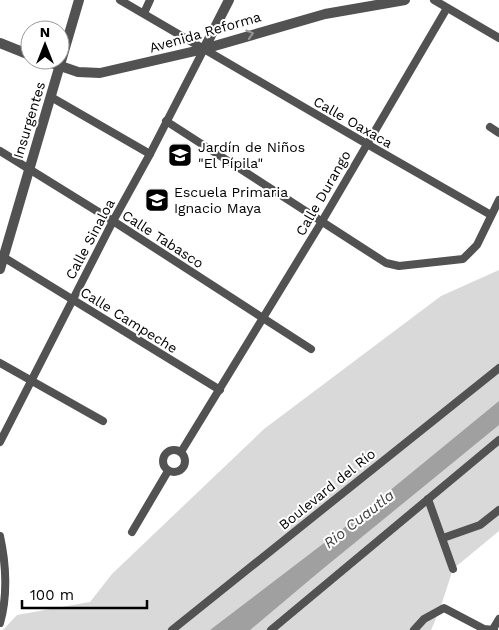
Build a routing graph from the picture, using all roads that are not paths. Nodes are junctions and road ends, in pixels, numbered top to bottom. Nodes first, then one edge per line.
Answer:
1 (80, 0) edge
2 (120, 0) edge
3 (150, 0) edge
4 (229, 0) edge
5 (405, 0) edge
6 (434, 0) edge
7 (447, 8) junction
8 (144, 13) junction
9 (70, 34) edge
10 (499, 38) edge
11 (0, 43) edge
12 (204, 49) junction
13 (20, 51) edge
14 (59, 70) edge
15 (70, 70) edge
16 (51, 97) junction
17 (166, 121) junction
18 (490, 127) dead end
19 (499, 133) edge
20 (367, 144) junction
21 (0, 152) edge
22 (150, 154) junction
23 (28, 170) junction
24 (499, 200) edge
25 (491, 214) junction
26 (112, 221) junction
27 (321, 223) junction
28 (2, 256) edge
29 (0, 269) edge
30 (72, 300) junction
31 (263, 318) junction
32 (311, 349) dead end
33 (0, 363) edge
34 (499, 368) edge
35 (31, 380) junction
36 (220, 390) junction
37 (103, 421) dead end
38 (499, 440) edge
39 (0, 442) edge
40 (181, 452) junction
41 (168, 471) junction
42 (428, 499) junction
43 (499, 510) edge
44 (132, 532) dead end
45 (0, 536) edge
46 (443, 538) junction
47 (453, 569) dead end
48 (499, 619) edge
49 (0, 623) edge
50 (172, 630) edge
51 (271, 630) edge
52 (414, 630) edge
53 (494, 630) edge

1 - 9 street, Insurgentes
2 - 8 street, Calle Oaxaca
3 - 8 street
4 - 12 street
12 -> 5 street, Avenida Reforma
6 - 7 street
7 - 10 street
7 - 20 street, Calle Durango
8 - 12 street, Calle Oaxaca
11 - 13 street
12 - 15 street, Avenida Reforma
12 - 17 street, Calle Sinaloa
12 - 20 street, Calle Oaxaca
14 - 16 street, Insurgentes
16 - 22 street
16 - 23 street, Insurgentes
17 - 22 street, Calle Sinaloa
17 - 27 street
18 - 19 street
20 - 25 street, Calle Oaxaca
20 - 27 street, Calle Durango
21 - 23 street, Calle Tabasco
22 - 26 street, Calle Sinaloa
23 - 26 street, Calle Tabasco
23 - 28 street, Insurgentes
24 - 25 street
25 - 27 street
26 - 30 street, Calle Sinaloa
26 - 31 street, Calle Tabasco
27 - 31 street, Calle Durango
28 - 29 street, Insurgentes
28 - 30 street, Calle Campeche
30 - 35 street, Calle Sinaloa
30 - 36 street, Calle Campeche
31 - 32 street, Calle Tabasco
31 - 36 street, Calle Durango
33 - 35 street
34 - 50 street, Boulevard del Río
35 - 37 street
35 - 39 street, Calle Sinaloa
36 - 40 street, Calle Durango
38 - 42 street
40 - 41 street
40 - 41 street
41 - 44 street
42 - 46 street
42 - 51 street
43 - 46 street
45 - 49 street
46 - 47 street
48 - 53 street
52 - 53 street

